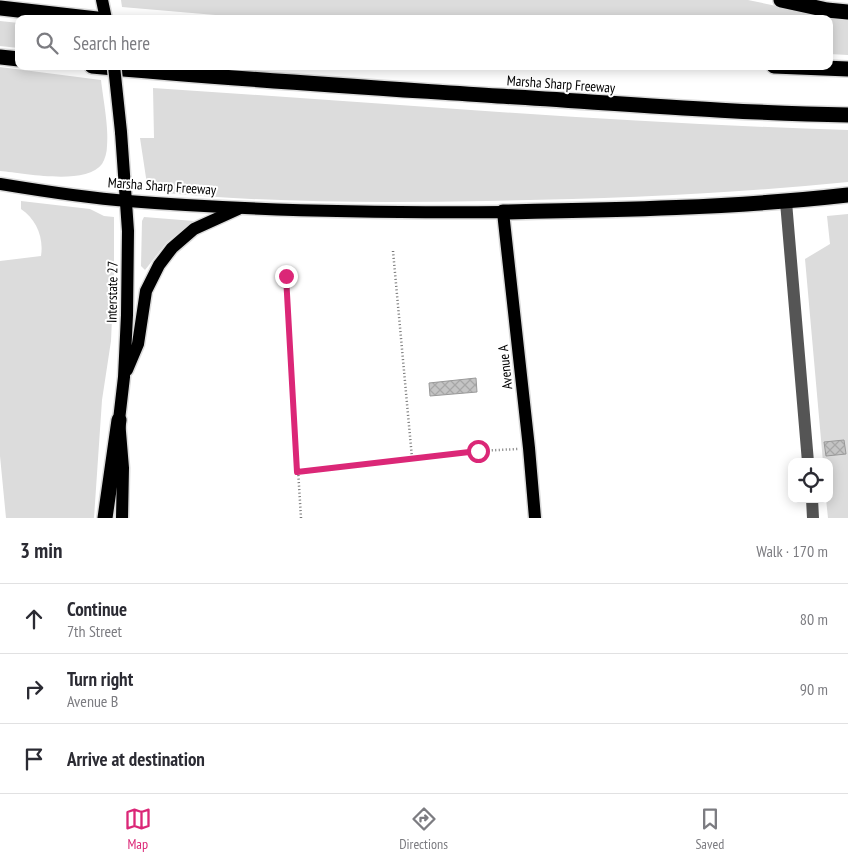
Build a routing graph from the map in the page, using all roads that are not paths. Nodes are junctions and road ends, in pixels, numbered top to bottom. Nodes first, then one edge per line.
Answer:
1 (102, 0) edge
2 (781, 0) edge
3 (0, 8) edge
4 (848, 12) edge
5 (61, 15) edge
6 (105, 15) edge
7 (0, 57) edge
8 (15, 59) edge
9 (833, 68) edge
10 (848, 69) edge
11 (114, 70) edge
12 (133, 70) edge
13 (848, 115) edge
14 (0, 184) edge
15 (848, 195) edge
16 (126, 201) junction
17 (786, 202) junction
18 (240, 208) junction
19 (503, 212) junction
20 (124, 377) junction
21 (119, 420) junction
22 (808, 458) edge
23 (812, 503) edge
24 (105, 518) edge
25 (122, 518) edge
26 (535, 518) edge
27 (813, 518) edge

1 - 6 main road
2 - 4 highway
3 - 5 highway
7 - 8 highway
9 - 10 highway
11 - 16 main road, Interstate 27, bridge
12 - 13 highway, Marsha Sharp Freeway
14 - 16 main road, Marsha Sharp Freeway
15 - 17 highway
16 - 18 main road, Marsha Sharp Freeway
16 - 20 main road, Interstate 27
17 - 19 highway
17 - 22 lane
18 - 19 main road, Marsha Sharp Freeway
18 - 20 main road
19 - 26 main road, Avenue A
20 - 21 main road, Interstate 27
21 - 24 highway
21 - 25 main road, Interstate 27
23 - 27 lane

